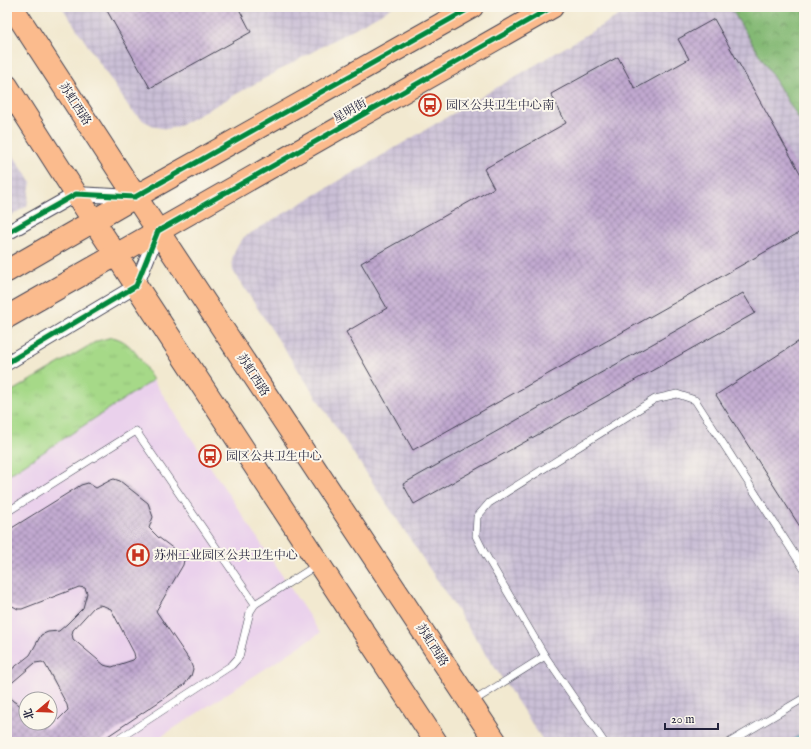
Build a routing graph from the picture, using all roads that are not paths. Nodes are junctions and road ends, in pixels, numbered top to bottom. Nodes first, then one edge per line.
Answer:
1 (12, 7) edge
2 (472, 7) edge
3 (552, 7) edge
4 (7, 86) edge
5 (76, 194) junction
6 (135, 197) junction
7 (93, 221) junction
8 (158, 231) junction
9 (7, 233) edge
10 (116, 255) junction
11 (7, 272) edge
12 (136, 286) junction
13 (7, 317) edge
14 (7, 363) edge
15 (7, 512) edge
16 (319, 564) junction
17 (804, 569) edge
18 (255, 604) junction
19 (545, 656) junction
20 (804, 698) edge
21 (470, 703) junction
22 (114, 742) edge
23 (436, 742) edge
24 (496, 742) edge
25 (604, 742) edge
26 (730, 742) edge

1 - 6 main road, 苏虹西路
2 - 6 main road
3 - 8 main road, 星明街
4 - 5 main road
5 - 6 street
5 - 7 main road
5 - 9 street
6 - 7 main road
6 - 8 main road, 苏虹西路
7 - 10 main road
7 - 11 main road
8 - 10 main road, 星明街
8 - 12 street
8 - 21 main road, 苏虹西路
10 - 12 main road
10 - 13 main road, 星明街
12 - 14 street
12 - 16 main road
15 - 18 lane
16 - 18 lane
16 - 23 main road
17 - 19 lane
18 - 22 lane
19 - 21 lane
19 - 25 lane
20 - 26 lane
21 - 24 main road, 苏虹西路

